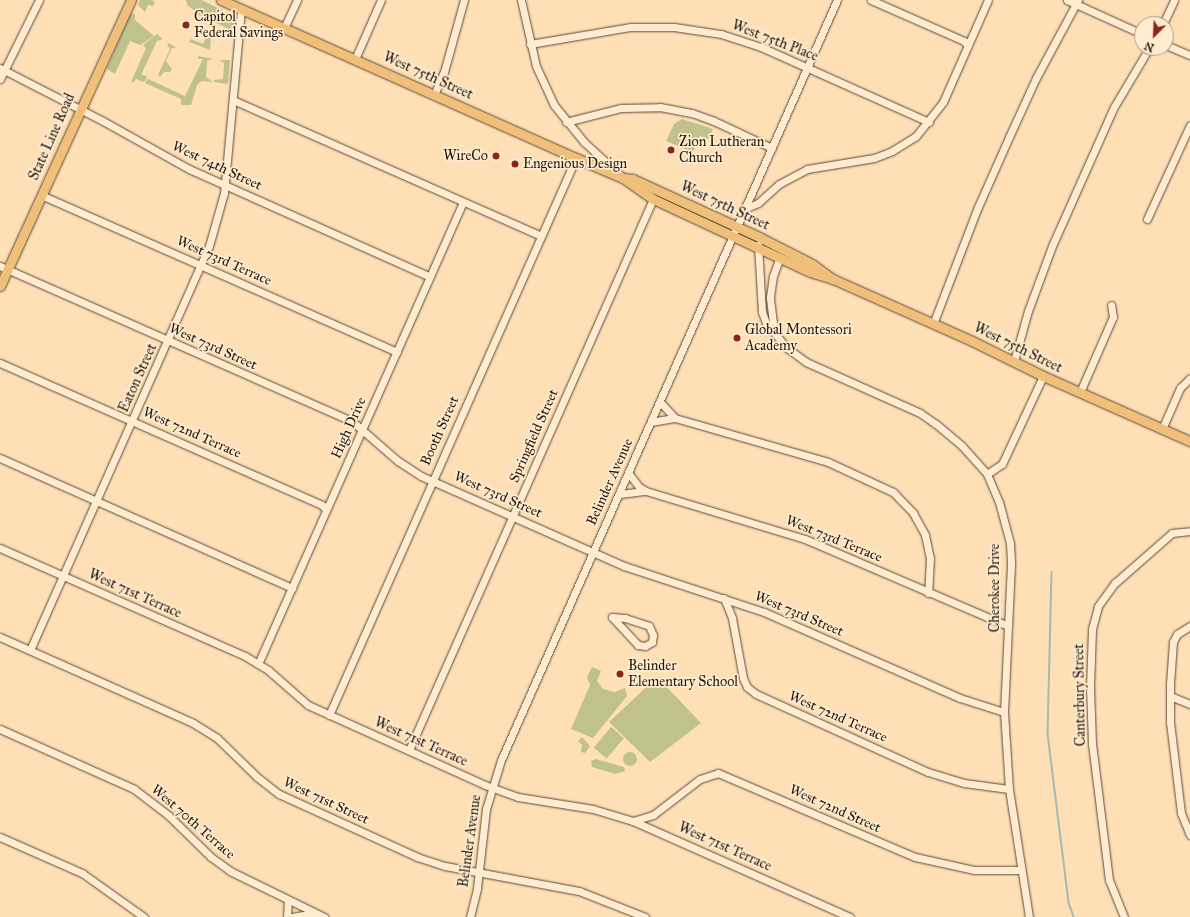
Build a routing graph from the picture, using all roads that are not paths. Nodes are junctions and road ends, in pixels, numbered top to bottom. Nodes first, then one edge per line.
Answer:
1 (39, 0) edge
2 (131, 0) edge
3 (221, 0) edge
4 (297, 0) edge
5 (381, 0) edge
6 (464, 0) edge
7 (521, 0) edge
8 (837, 0) edge
9 (871, 0) edge
10 (988, 0) edge
11 (1067, 0) edge
12 (1174, 0) edge
13 (1077, 2) edge
14 (241, 10) junction
15 (1167, 16) edge
16 (284, 28) junction
17 (1134, 30) edge
18 (530, 44) junction
19 (968, 46) junction
20 (1174, 48) edge
21 (1190, 55) edge
22 (1144, 56) edge
23 (355, 59) junction
24 (807, 67) junction
25 (2, 69) edge
26 (0, 79) edge
27 (434, 95) junction
28 (233, 100) junction
29 (80, 109) junction
30 (566, 122) junction
31 (929, 122) junction
32 (1190, 125) edge
33 (772, 148) junction
34 (576, 158) junction
35 (623, 178) junction
36 (224, 185) junction
37 (41, 195) junction
38 (653, 199) junction
39 (464, 202) junction
40 (746, 208) junction
41 (1147, 219) dead end
42 (736, 231) junction
43 (541, 236) junction
44 (758, 246) junction
45 (780, 256) junction
46 (202, 266) junction
47 (4, 268) edge
48 (430, 276) junction
49 (833, 279) junction
50 (0, 286) edge
51 (1111, 305) dead end
52 (933, 324) junction
53 (774, 331) junction
54 (168, 342) junction
55 (397, 352) junction
56 (1014, 361) junction
57 (0, 362) edge
58 (1043, 376) junction
59 (1190, 378) edge
60 (1080, 392) junction
61 (660, 402) junction
62 (675, 418) junction
63 (133, 421) junction
64 (651, 422) junction
65 (363, 429) junction
66 (1162, 429) junction
67 (1190, 442) edge
68 (0, 458) edge
69 (629, 474) junction
70 (987, 474) junction
71 (432, 480) junction
72 (646, 491) junction
73 (620, 494) junction
74 (96, 500) junction
75 (326, 510) junction
76 (513, 516) junction
77 (1190, 531) edge
78 (0, 548) edge
79 (593, 552) junction
80 (64, 576) junction
81 (292, 588) junction
82 (928, 593) junction
83 (724, 598) junction
84 (612, 617) joint
85 (1008, 626) junction
86 (1190, 626) edge
87 (0, 637) edge
88 (30, 650) junction
89 (258, 664) junction
90 (1170, 696) junction
91 (1190, 704) edge
92 (1004, 712) junction
93 (328, 715) junction
94 (0, 729) edge
95 (409, 750) junction
96 (491, 788) junction
97 (1009, 789) junction
98 (653, 815) junction
99 (633, 821) junction
100 (654, 830) junction
101 (1190, 835) edge
102 (0, 837) edge
103 (1021, 870) junction
104 (479, 872) junction
105 (288, 900) junction
106 (315, 913) junction
107 (144, 917) edge
108 (287, 917) edge
109 (292, 917) edge
110 (324, 917) edge
111 (470, 917) edge
112 (645, 917) edge
113 (850, 917) edge
114 (1029, 917) edge
115 (1124, 917) edge

1 - 25 street
2 - 29 main road, State Line Road
3 - 14 main road, West 75th Street
4 - 16 street
5 - 23 street
6 - 27 street
7 - 18 street
8 - 24 street, Belinder Avenue
9 - 19 street
10 - 19 street
11 - 13 street
12 - 15 street
13 - 17 street
13 - 52 street
14 - 16 main road, West 75th Street
14 - 28 street, Eaton Street
16 - 23 main road, West 75th Street
18 - 24 street, West 75th Place
18 - 30 street
19 - 31 street
20 - 21 street
22 - 56 street
23 - 27 main road, West 75th Street
24 - 31 street, West 75th Place
24 - 33 street, Belinder Avenue
25 - 26 street
25 - 29 street, West 74th Street
27 - 34 main road, West 75th Street
28 - 36 street, Eaton Street
28 - 39 street
29 - 36 street, West 74th Street
29 - 37 main road, State Line Road
30 - 33 street
30 - 35 street
31 - 40 street
32 - 41 street
33 - 40 street, Belinder Avenue
34 - 35 main road, West 75th Street
34 - 43 street, Booth Street
35 - 38 main road, West 75th Street
35 - 42 main road, West 75th Street
36 - 46 street, Eaton Street
36 - 48 street, West 74th Street
37 - 46 street, West 73rd Terrace
37 - 47 main road, State Line Road
38 - 42 main road, West 75th Street
38 - 76 street, Springfield Street
39 - 43 street
39 - 48 street, High Drive
40 - 42 street, Belinder Avenue
42 - 44 main road, West 75th Street
42 - 49 main road, West 75th Street
42 - 61 street, Belinder Avenue
43 - 71 street, Booth Street
44 - 45 main road, West 75th Street
44 - 53 street, Cherokee Drive
45 - 49 main road, West 75th Street
45 - 53 street
46 - 54 street, Eaton Street
46 - 55 street, West 73rd Terrace
47 - 50 main road, State Line Road
47 - 54 street, West 73rd Street
48 - 55 street, High Drive
49 - 52 main road, West 75th Street
51 - 60 street
52 - 56 main road, West 75th Street
53 - 70 street, Cherokee Drive
54 - 63 street, Eaton Street
54 - 65 street, West 73rd Street
55 - 65 street, High Drive
56 - 58 main road, West 75th Street
57 - 63 street, West 72nd Terrace
58 - 60 main road, West 75th Street
58 - 70 street
59 - 66 street
60 - 66 main road, West 75th Street
61 - 62 street
61 - 64 street, Belinder Avenue
62 - 64 street
62 - 82 street
63 - 74 street, Eaton Street
63 - 75 street, West 72nd Terrace
64 - 69 street, Belinder Avenue
65 - 71 street, West 73rd Street
65 - 75 street, High Drive
66 - 67 main road, West 75th Street
68 - 74 street
69 - 72 street, West 73rd Terrace
69 - 73 street, Belinder Avenue
70 - 85 street, Cherokee Drive
71 - 76 street, West 73rd Street
71 - 93 street, Booth Street
72 - 73 street, West 73rd Terrace
72 - 82 street, West 73rd Terrace
73 - 79 street, Belinder Avenue
74 - 80 street, Eaton Street
74 - 81 street
75 - 81 street, High Drive
76 - 79 street, West 73rd Street
76 - 95 street, Springfield Street
77 - 115 street, Canterbury Street
78 - 80 street, West 71st Terrace
79 - 83 street, West 73rd Street
79 - 96 street, Belinder Avenue
80 - 88 street, Eaton Street
80 - 89 street, West 71st Terrace
81 - 89 street, High Drive
82 - 85 street, West 73rd Terrace
83 - 92 street, West 73rd Street
83 - 97 street, West 72nd Terrace
84 - 84 street
85 - 92 street, Cherokee Drive
86 - 90 street
87 - 88 street, West 71st Street
88 - 104 street, West 71st Street
89 - 93 street, West 71st Terrace
90 - 91 street
90 - 101 street
92 - 97 street, Cherokee Drive
93 - 95 street, West 71st Terrace
94 - 105 street, West 70th Terrace
95 - 96 street, West 71st Terrace
96 - 99 street, West 71st Terrace
96 - 104 street, Belinder Avenue
97 - 103 street, Cherokee Drive
98 - 99 street, West 72nd Street
98 - 100 street
98 - 103 street, West 72nd Street
99 - 100 street, West 71st Terrace
100 - 113 street, West 71st Terrace
102 - 107 street
103 - 114 street, Cherokee Drive
104 - 111 street, Belinder Avenue
104 - 112 street, West 71st Street
105 - 106 street, West 70th Terrace
105 - 108 street
106 - 109 street
106 - 110 street, West 70th Terrace

